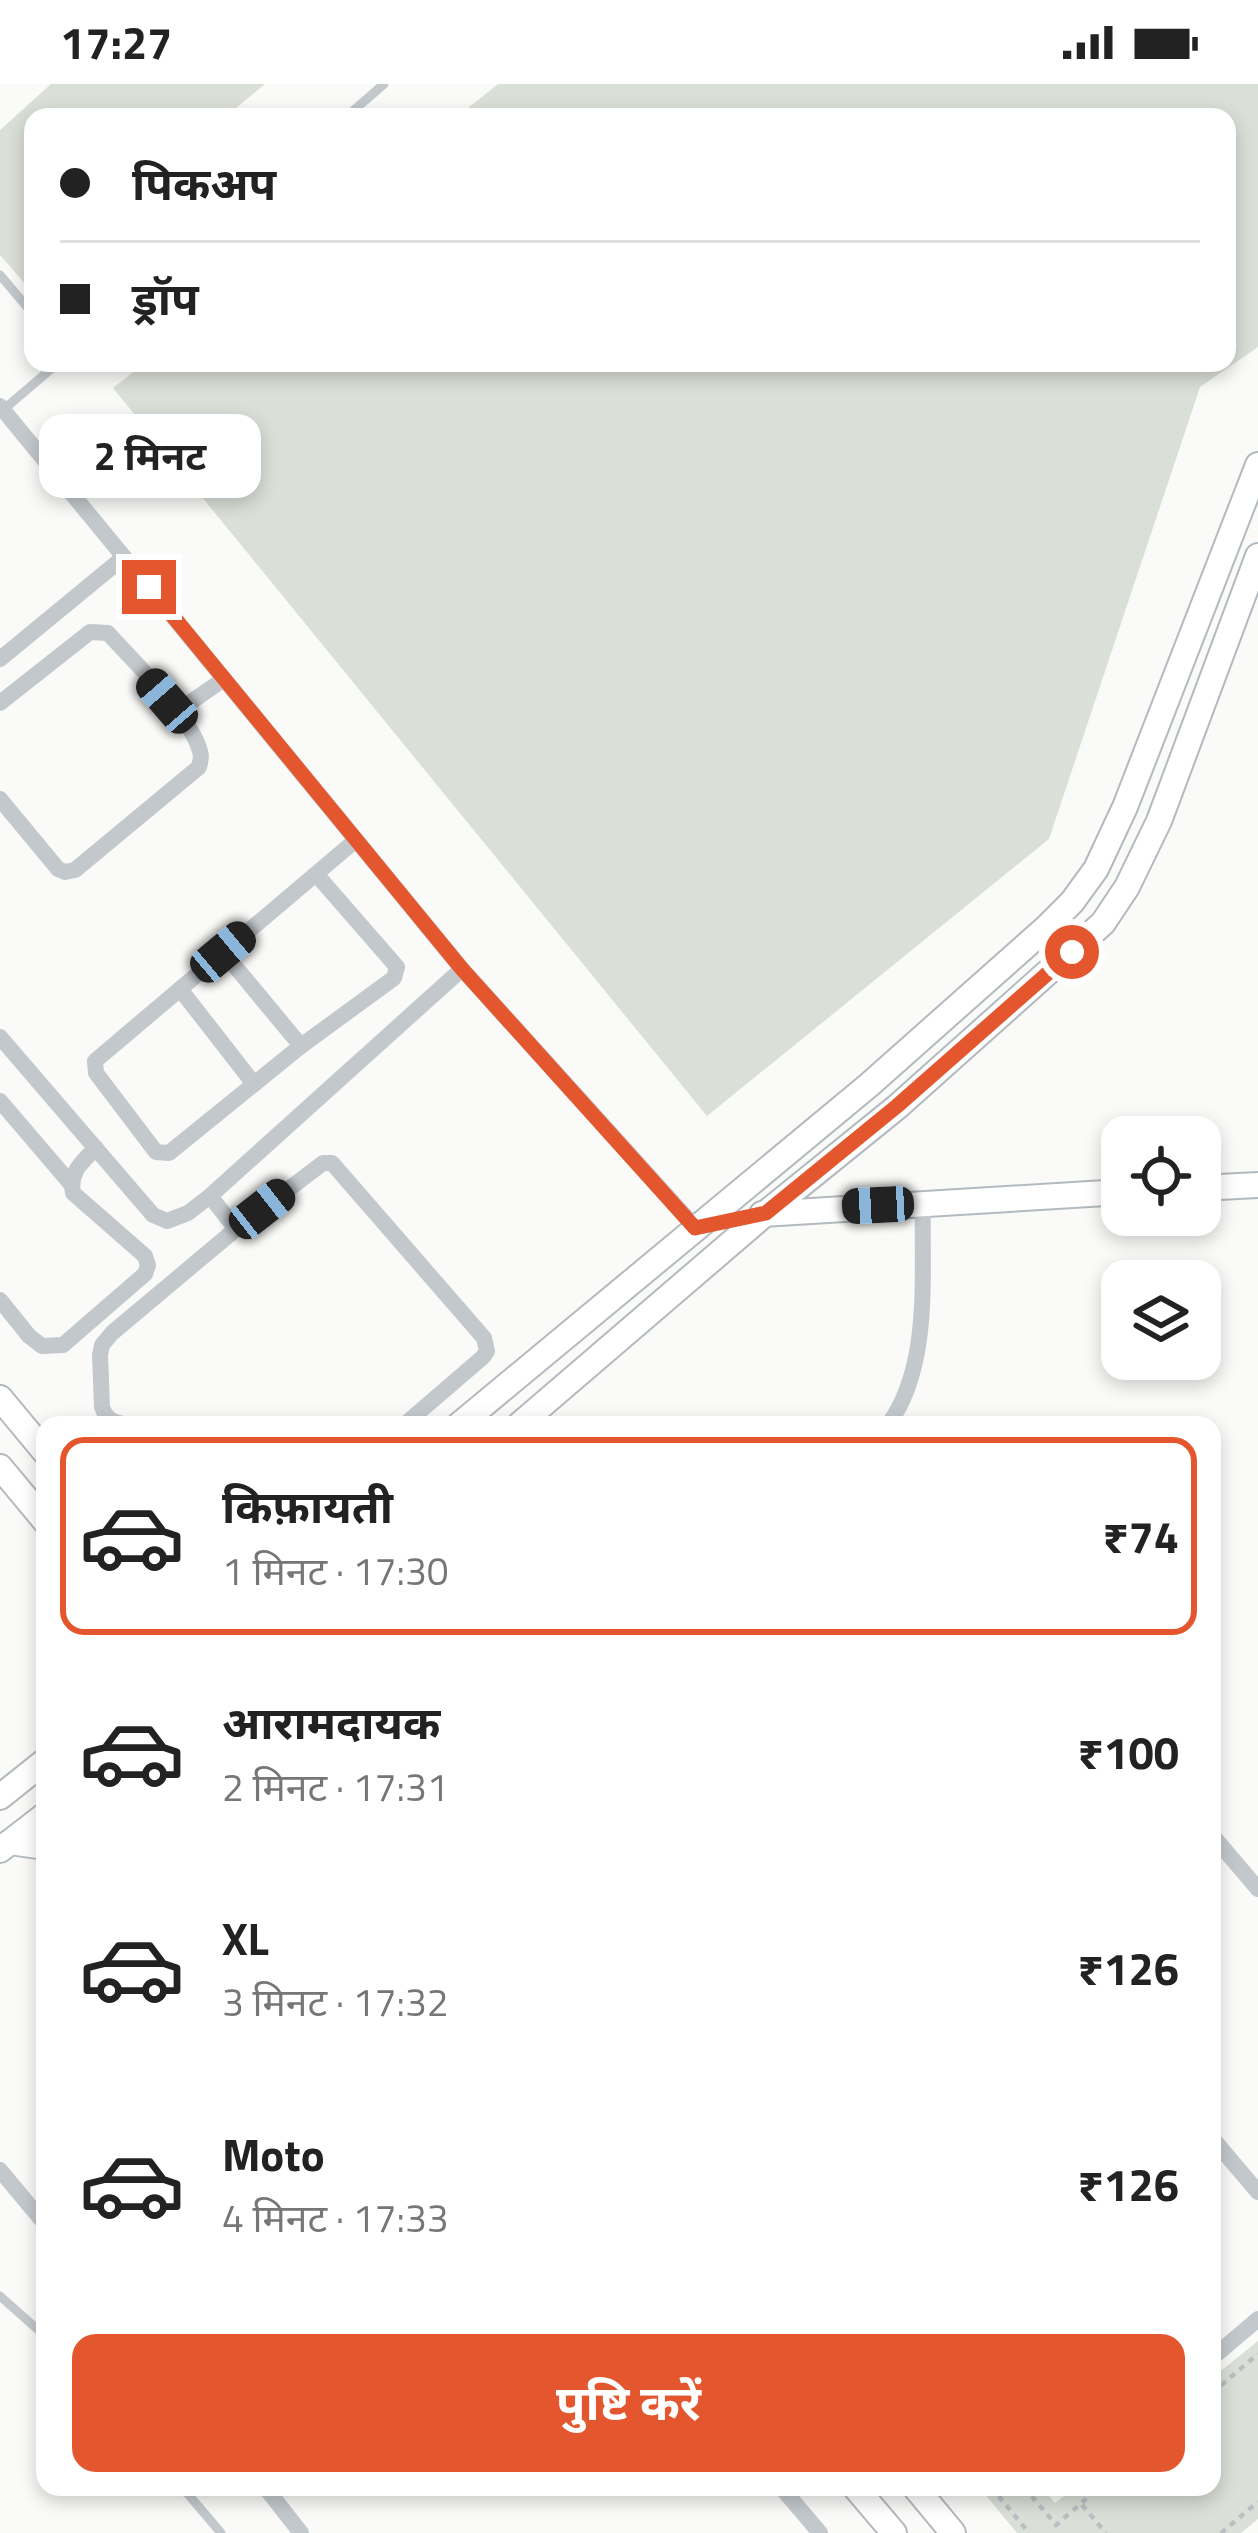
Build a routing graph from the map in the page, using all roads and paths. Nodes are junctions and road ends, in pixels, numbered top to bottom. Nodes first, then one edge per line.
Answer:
1 (384, 84) edge
2 (356, 108) edge
3 (0, 275) edge
4 (24, 303) edge
5 (47, 372) edge
6 (2, 408) edge
7 (1258, 465) edge
8 (1258, 556) edge
9 (124, 557) junction
10 (0, 659) edge
11 (224, 679) junction
12 (0, 703) edge
13 (173, 706) junction
14 (0, 799) edge
15 (356, 840) junction
16 (316, 874) junction
17 (223, 952) junction
18 (462, 969) junction
19 (180, 989) junction
20 (0, 1037) edge
21 (301, 1046) junction
22 (254, 1084) junction
23 (0, 1101) edge
24 (96, 1148) junction
25 (71, 1184) junction
26 (1258, 1185) edge
27 (1221, 1187) edge
28 (1101, 1193) edge
29 (210, 1196) junction
30 (923, 1203) junction
31 (766, 1213) junction
32 (695, 1228) junction
33 (236, 1229) junction
34 (0, 1300) edge
35 (0, 1398) edge
36 (106, 1416) edge
37 (415, 1416) edge
38 (470, 1416) edge
39 (529, 1416) edge
40 (895, 1416) edge
41 (36, 1441) edge
42 (0, 1468) edge
43 (0, 1498) edge
44 (36, 1510) edge
45 (36, 1768) edge
46 (0, 1798) edge
47 (36, 1822) edge
48 (5, 1846) edge
49 (1221, 1846) edge
50 (36, 1847) edge
51 (1258, 1889) edge
52 (1221, 2149) edge
53 (0, 2170) edge
54 (1258, 2192) edge
55 (36, 2213) edge
56 (0, 2296) edge
57 (1258, 2319) edge
58 (36, 2328) edge
59 (1221, 2350) edge
60 (1258, 2354) edge
61 (1221, 2385) edge
62 (189, 2496) edge
63 (272, 2496) edge
64 (789, 2496) edge
65 (863, 2496) edge
66 (922, 2496) edge
67 (998, 2496) edge
68 (1032, 2496) edge
69 (1089, 2496) edge
70 (1258, 2502) edge
71 (1081, 2503) junction
72 (220, 2533) edge
73 (301, 2533) edge
74 (820, 2533) edge
75 (894, 2533) edge
76 (953, 2533) edge
77 (1029, 2533) edge
78 (1106, 2533) edge
79 (1221, 2533) edge

1 - 2 lane
3 - 4 lane
5 - 6 lane
6 - 9 street
7 - 32 main road
8 - 31 main road
9 - 10 street
9 - 11 street
11 - 13 street
11 - 15 street
12 - 13 street
13 - 14 street
15 - 16 street
15 - 18 street
16 - 17 street
16 - 21 street
17 - 19 street
17 - 21 street
18 - 29 street
18 - 32 street
19 - 22 street
19 - 22 street
20 - 24 street
21 - 22 street
23 - 25 street
24 - 25 street
24 - 29 street
25 - 34 street
26 - 27 main road
28 - 30 main road
29 - 33 street
30 - 31 main road
30 - 40 street
31 - 32 main road
31 - 39 main road
32 - 38 main road
33 - 36 street
33 - 37 street
35 - 41 main road
42 - 43 main road
42 - 44 main road
45 - 46 main road
47 - 48 main road
48 - 50 main road
49 - 51 street
52 - 54 street
53 - 55 street
56 - 58 lane
57 - 59 street
60 - 61 path
62 - 72 lane
63 - 73 street
64 - 74 street
65 - 75 main road
66 - 76 main road
67 - 77 path
68 - 71 path
69 - 71 path
70 - 79 path
71 - 78 path

